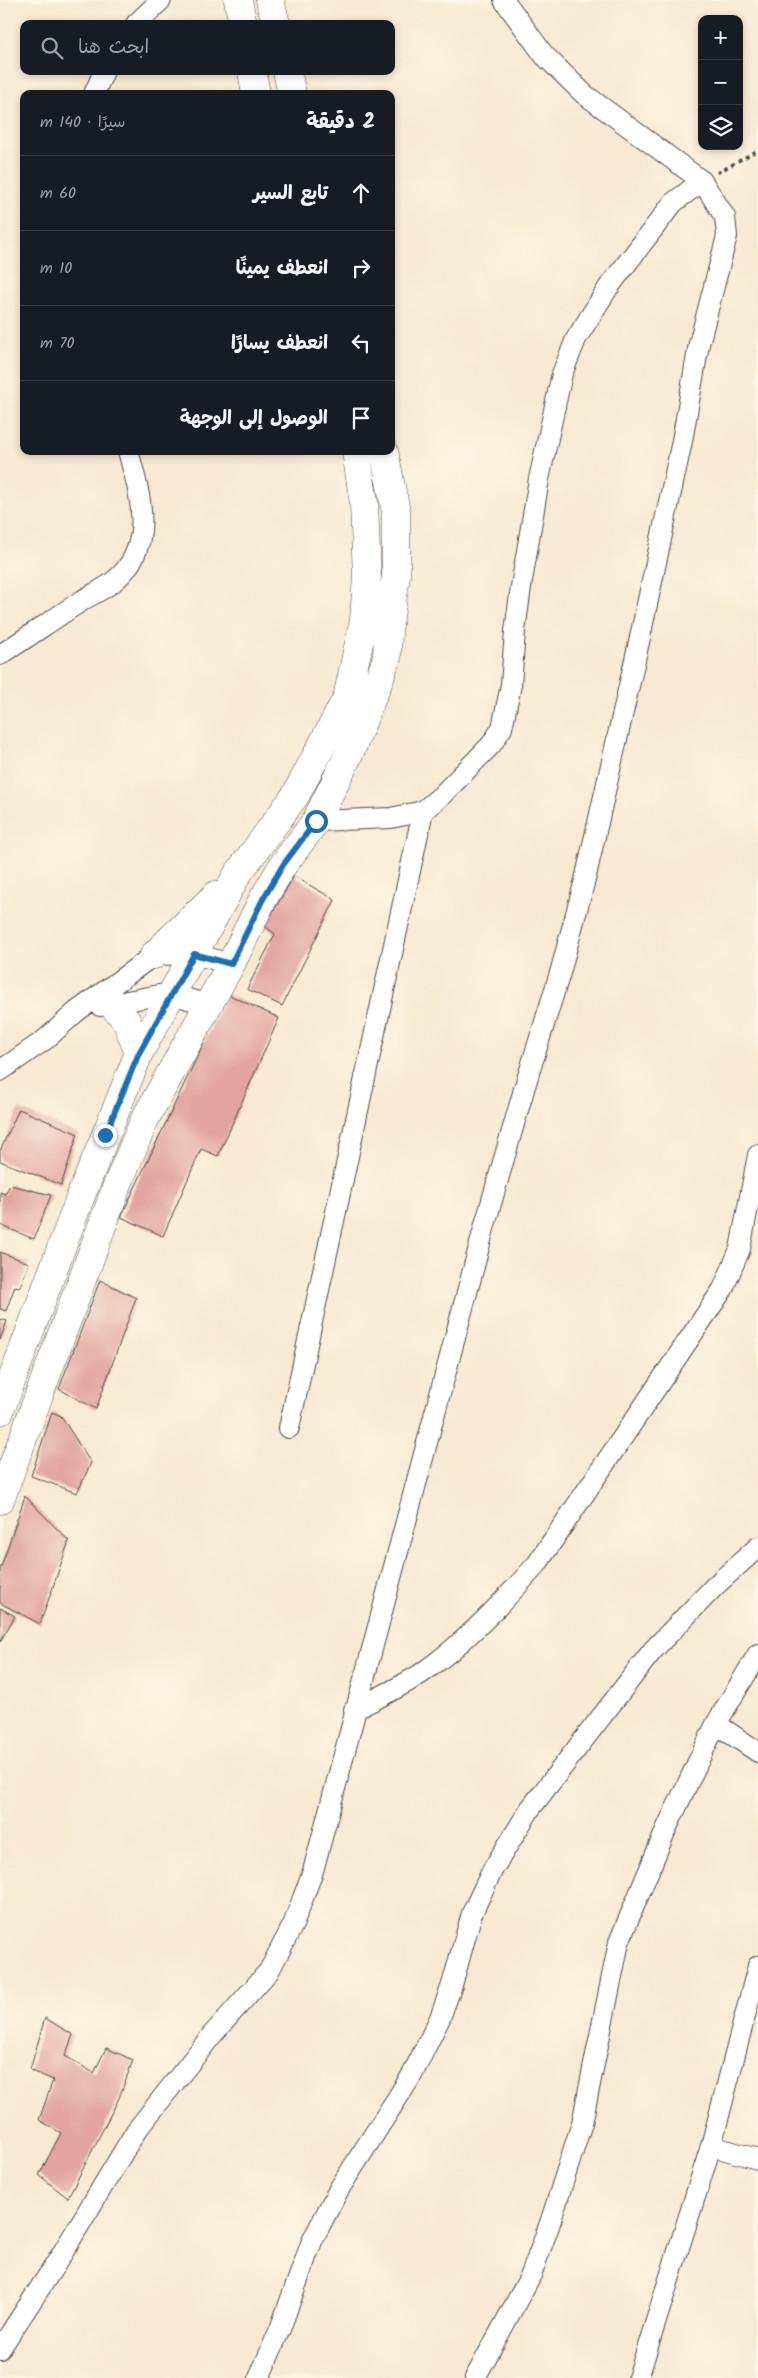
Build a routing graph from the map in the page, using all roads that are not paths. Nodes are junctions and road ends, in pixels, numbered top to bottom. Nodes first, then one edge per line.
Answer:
1 (161, 0) edge
2 (238, 0) edge
3 (270, 0) edge
4 (504, 0) edge
5 (140, 20) edge
6 (242, 20) edge
7 (275, 20) edge
8 (102, 75) edge
9 (253, 75) edge
10 (288, 75) edge
11 (96, 90) edge
12 (255, 90) edge
13 (291, 90) edge
14 (702, 181) junction
15 (129, 455) edge
16 (357, 455) edge
17 (385, 455) edge
18 (0, 655) edge
19 (423, 811) junction
20 (316, 821) junction
21 (237, 875) junction
22 (194, 954) junction
23 (154, 955) junction
24 (231, 964) junction
25 (170, 993) junction
26 (111, 1003) junction
27 (207, 1005) junction
28 (76, 1012) junction
29 (139, 1053) junction
30 (0, 1071) edge
31 (758, 1155) edge
32 (0, 1411) edge
33 (289, 1428) dead end
34 (0, 1500) edge
35 (758, 1547) edge
36 (758, 1654) edge
37 (354, 1710) junction
38 (716, 1724) junction
39 (758, 1752) edge
40 (758, 1966) edge
41 (711, 2146) junction
42 (758, 2159) edge
43 (0, 2349) edge
44 (477, 2377) edge
45 (259, 2378) edge
46 (638, 2378) edge

1 - 5 street
2 - 6 main road
3 - 7 main road
4 - 14 street
8 - 11 street
9 - 12 main road
10 - 13 main road
14 - 19 street
14 - 37 street
15 - 18 street
16 - 21 main road
17 - 20 main road
19 - 20 street
19 - 33 street
20 - 24 main road
21 - 22 main road
21 - 23 main road
22 - 23 street
22 - 24 street
22 - 25 main road
23 - 28 street
24 - 27 main road
25 - 26 street
25 - 27 street
25 - 29 main road
26 - 28 street
26 - 29 main road
27 - 34 main road
28 - 30 street
29 - 32 main road
31 - 37 street
35 - 45 street
36 - 38 street
37 - 43 street
38 - 39 street
38 - 44 street
40 - 41 street
41 - 42 street
41 - 46 street

